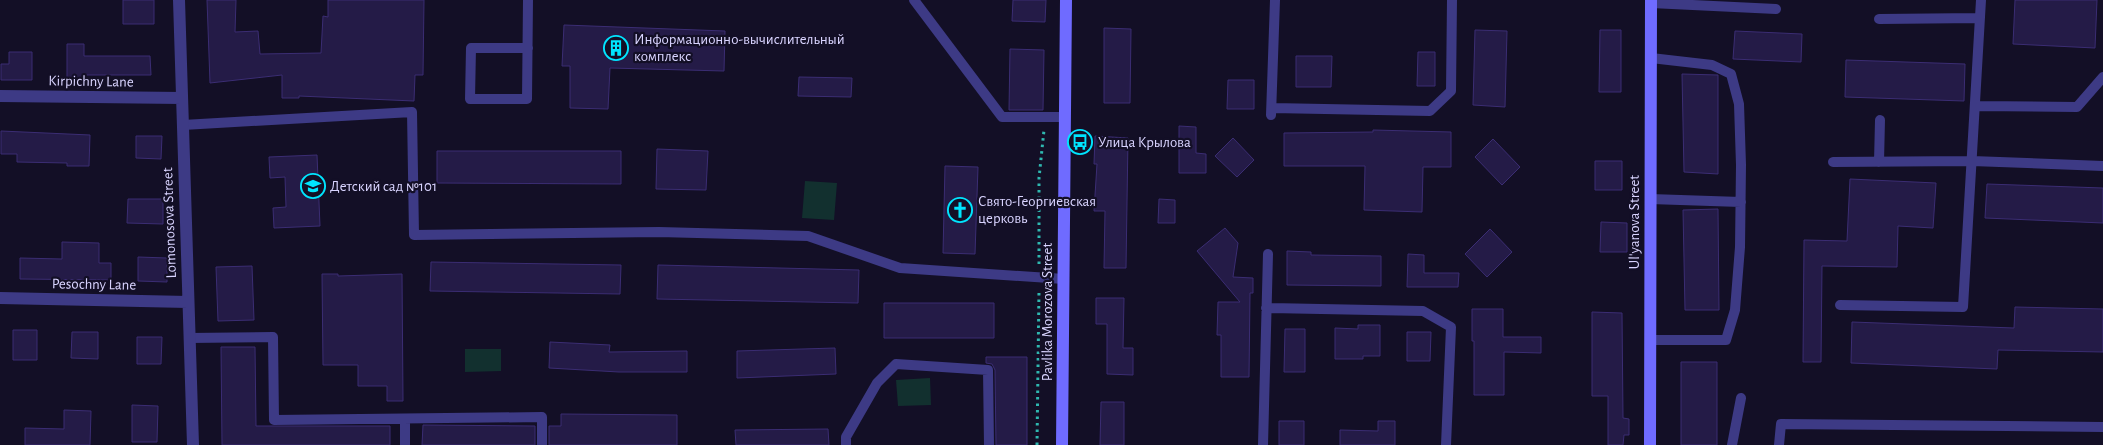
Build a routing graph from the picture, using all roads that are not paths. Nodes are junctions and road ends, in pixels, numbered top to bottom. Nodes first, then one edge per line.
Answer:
1 (179, 0) edge
2 (528, 0) edge
3 (914, 0) edge
4 (1066, 0) edge
5 (1275, 0) edge
6 (1452, 0) edge
7 (1981, 0) edge
8 (1651, 2) edge
9 (1776, 9) dead end
10 (1980, 18) junction
11 (1879, 19) dead end
12 (528, 48) junction
13 (1651, 58) junction
14 (2103, 77) edge
15 (0, 96) edge
16 (182, 98) junction
17 (1975, 106) junction
18 (1065, 117) junction
19 (1880, 120) dead end
20 (183, 125) junction
21 (1834, 162) dead end
22 (1879, 162) junction
23 (1972, 162) junction
24 (2103, 166) edge
25 (1650, 199) junction
26 (1740, 202) junction
27 (1268, 254) dead end
28 (1064, 279) junction
29 (0, 298) edge
30 (188, 302) junction
31 (1840, 305) dead end
32 (1266, 308) junction
33 (189, 338) junction
34 (1650, 340) junction
35 (1741, 398) dead end
36 (405, 419) junction
37 (2103, 428) edge
38 (192, 445) edge
39 (404, 445) edge
40 (542, 445) edge
41 (846, 445) edge
42 (988, 445) edge
43 (1062, 445) edge
44 (1263, 445) edge
45 (1446, 445) edge
46 (1650, 445) edge
47 (1732, 445) edge
48 (1779, 445) edge

1 - 16 street, Lomonosova Street
2 - 12 lane
3 - 18 lane
4 - 18 main road, Pavlika Morozova Street
5 - 6 lane
7 - 10 lane
8 - 9 lane
8 - 13 main road, Ul'yanova Street
10 - 11 lane
10 - 17 lane
12 - 12 lane
13 - 25 main road, Ul'yanova Street
13 - 26 lane
14 - 17 lane
15 - 16 street, Kirpichny Lane
16 - 20 street, Lomonosova Street
17 - 23 lane
18 - 28 main road, Pavlika Morozova Street
19 - 22 lane
20 - 28 lane
20 - 30 street, Lomonosova Street
21 - 22 lane
22 - 23 lane
23 - 24 lane
23 - 31 lane
25 - 26 lane
25 - 34 main road, Ul'yanova Street
26 - 34 lane
27 - 32 lane
28 - 43 main road, Pavlika Morozova Street
29 - 30 street, Pesochny Lane
30 - 33 street, Lomonosova Street
32 - 44 lane
32 - 45 lane
33 - 36 lane
33 - 38 street, Lomonosova Street
34 - 46 main road, Ul'yanova Street
35 - 47 lane
36 - 39 lane
36 - 40 lane
37 - 48 lane
41 - 42 lane

